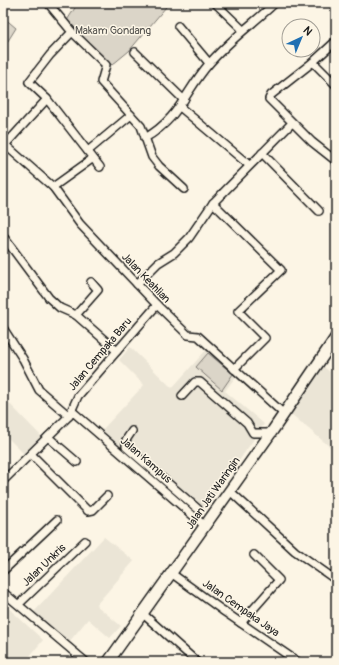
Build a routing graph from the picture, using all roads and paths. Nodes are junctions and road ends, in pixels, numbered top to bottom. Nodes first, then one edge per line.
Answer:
1 (49, 3) edge
2 (215, 3) edge
3 (275, 3) edge
4 (178, 26) dead end
5 (243, 30) junction
6 (72, 32) junction
7 (336, 41) edge
8 (135, 52) dead end
9 (313, 62) junction
10 (209, 63) junction
11 (336, 85) edge
12 (47, 99) junction
13 (184, 100) junction
14 (180, 107) junction
15 (131, 115) junction
16 (292, 123) junction
17 (145, 138) junction
18 (4, 144) edge
19 (88, 151) junction
20 (262, 153) junction
21 (92, 159) junction
22 (336, 161) edge
23 (249, 165) junction
24 (100, 168) dead end
25 (53, 187) junction
26 (184, 189) dead end
27 (213, 203) junction
28 (319, 211) dead end
29 (4, 241) edge
30 (91, 282) dead end
31 (137, 284) junction
32 (157, 305) junction
33 (76, 315) junction
34 (3, 328) edge
35 (336, 337) edge
36 (117, 351) junction
37 (234, 369) junction
38 (182, 396) dead end
39 (70, 414) junction
40 (284, 414) junction
41 (132, 431) dead end
42 (271, 433) junction
43 (48, 437) junction
44 (31, 454) junction
45 (77, 462) dead end
46 (3, 481) edge
47 (230, 491) junction
48 (107, 496) dead end
49 (198, 509) dead end
50 (57, 520) dead end
51 (205, 526) junction
52 (84, 541) dead end
53 (254, 554) dead end
54 (3, 571) edge
55 (171, 573) junction
56 (336, 580) edge
57 (3, 592) edge
58 (19, 604) junction
59 (142, 613) junction
60 (240, 622) junction
61 (86, 662) edge
62 (108, 662) edge
63 (197, 662) edge
64 (298, 662) edge

1 - 6 street
2 - 5 street
3 - 5 street
4 - 10 street
5 - 10 street
6 - 12 street
6 - 15 street
7 - 9 street
8 - 13 street
9 - 11 street
9 - 16 street
10 - 13 street
12 - 18 street
12 - 19 street
13 - 14 street
14 - 17 street
14 - 23 street
15 - 17 street
15 - 19 street
16 - 20 street
16 - 22 street
17 - 26 street
18 - 25 street, Jalan Keahlian
19 - 21 street
20 - 23 street
20 - 28 street
21 - 24 street
21 - 25 street
23 - 27 street
25 - 31 street, Jalan Keahlian
27 - 31 street
27 - 37 street
29 - 33 street
30 - 33 street
31 - 32 street, Jalan Keahlian
32 - 36 street, Jalan Cempaka Baru
32 - 37 street, Jalan Keahlian
33 - 36 street
34 - 39 street, Jalan Kampus
35 - 40 main road, Jalan Jati Waringin
36 - 39 street, Jalan Cempaka Baru
37 - 40 street, Jalan Keahlian
38 - 42 street
39 - 43 street, Jalan Cempaka Baru
39 - 51 street, Jalan Kampus
40 - 42 main road, Jalan Jati Waringin
41 - 49 street
42 - 47 main road, Jalan Jati Waringin
43 - 44 street, Jalan Cempaka Baru
43 - 45 street
44 - 46 street, Jalan Cempaka Baru
44 - 48 street
47 - 51 main road, Jalan Jati Waringin
47 - 56 street
50 - 54 street
51 - 55 main road, Jalan Jati Waringin
52 - 58 street, Jalan Unkris
53 - 60 street
55 - 59 main road, Jalan Jati Waringin
55 - 60 street, Jalan Cempaka Jaya
57 - 58 street
58 - 61 street
59 - 62 main road, Jalan Jati Waringin
59 - 63 street
60 - 64 street, Jalan Cempaka Jaya

